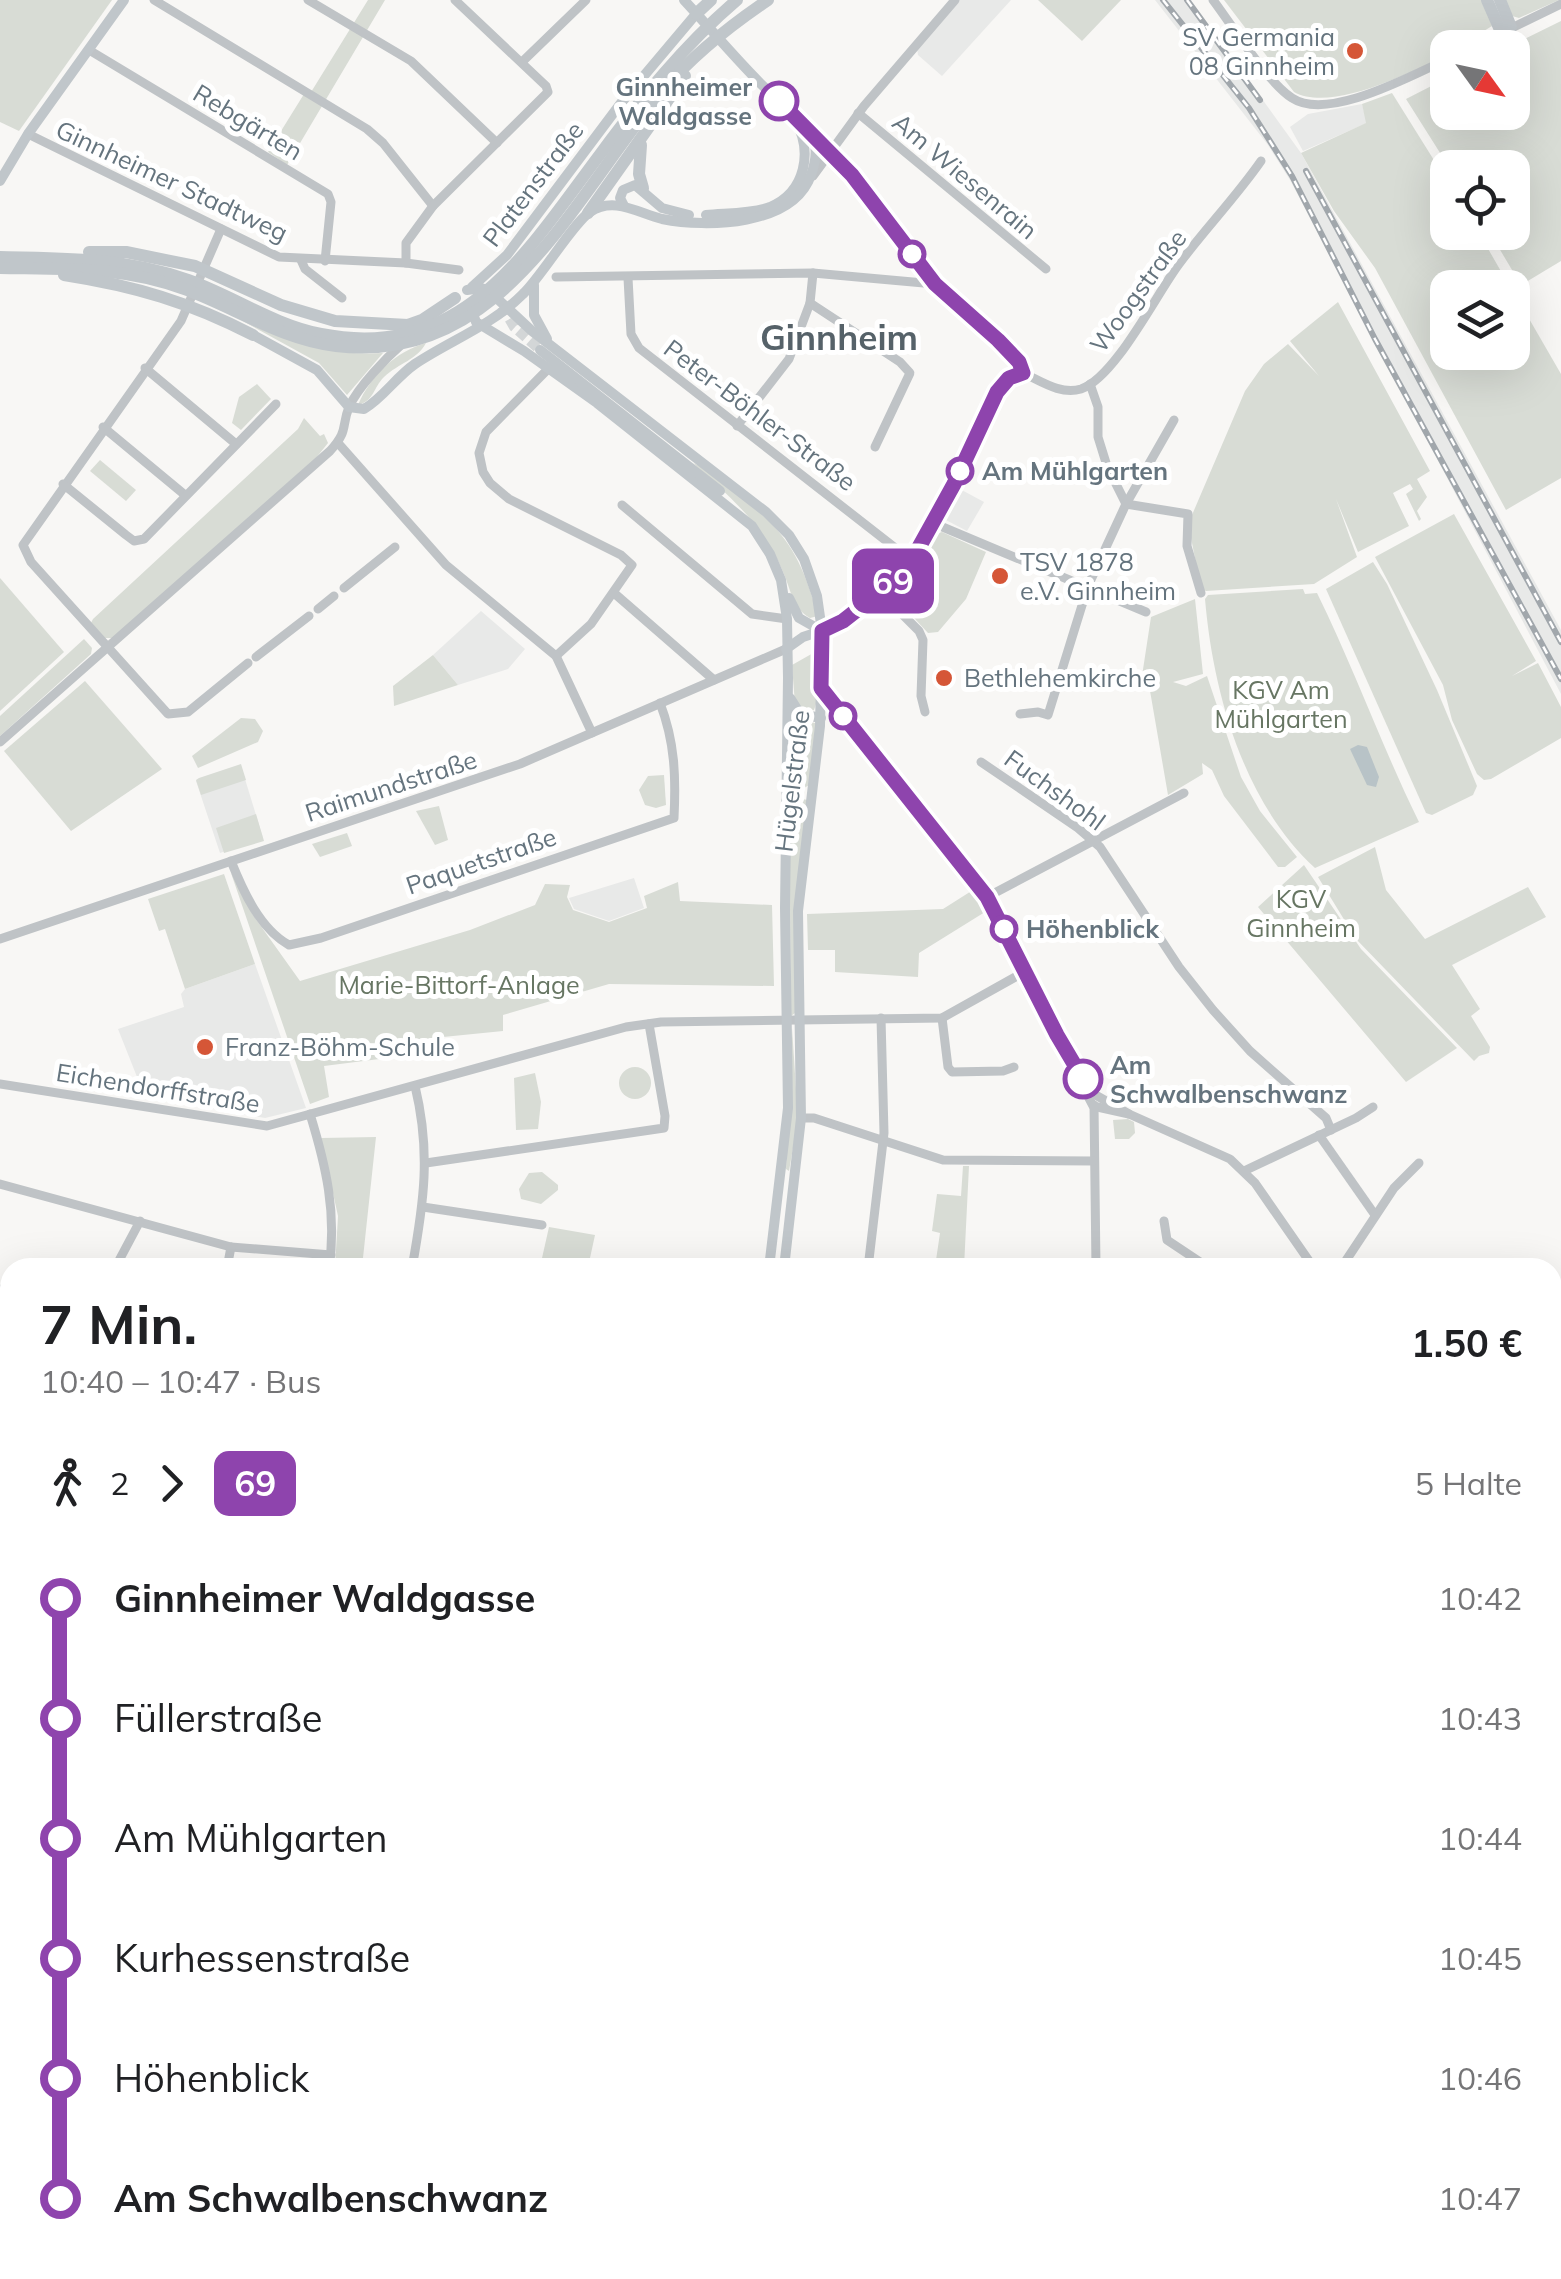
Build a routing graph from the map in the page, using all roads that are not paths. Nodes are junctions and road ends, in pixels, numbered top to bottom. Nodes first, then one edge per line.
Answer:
1 (124, 0) edge
2 (154, 0) edge
3 (308, 0) edge
4 (455, 0) edge
5 (586, 0) edge
6 (711, 0) edge
7 (737, 0) edge
8 (768, 0) edge
9 (955, 0) edge
10 (1212, 0) edge
11 (1487, 0) edge
12 (1500, 0) edge
13 (680, 1) edge
14 (470, 4) edge
15 (1561, 4) edge
16 (697, 17) junction
17 (681, 30) junction
18 (1506, 30) junction
19 (700, 52) junction
20 (86, 54) junction
21 (522, 62) junction
22 (1430, 67) edge
23 (621, 103) junction
24 (788, 110) junction
25 (858, 113) junction
26 (810, 131) junction
27 (31, 136) junction
28 (606, 139) dead end
29 (641, 142) junction
30 (497, 143) junction
31 (830, 150) junction
32 (1261, 162) dead end
33 (0, 180) edge
34 (808, 182) junction
35 (642, 188) junction
36 (432, 206) junction
37 (624, 206) junction
38 (588, 213) junction
39 (220, 228) junction
40 (0, 257) edge
41 (26, 258) junction
42 (300, 260) junction
43 (326, 261) junction
44 (406, 264) junction
45 (0, 268) edge
46 (37, 268) junction
47 (1046, 269) dead end
48 (459, 270) dead end
49 (813, 273) junction
50 (556, 277) dead end
51 (628, 278) junction
52 (534, 283) junction
53 (935, 284) junction
54 (466, 292) junction
55 (342, 298) dead end
56 (810, 303) junction
57 (508, 309) junction
58 (419, 325) junction
59 (483, 326) junction
60 (253, 336) joint
61 (498, 336) junction
62 (450, 345) junction
63 (554, 348) junction
64 (540, 350) tunnel mouth
65 (414, 365) junction
66 (145, 368) junction
67 (549, 368) junction
68 (1023, 373) junction
69 (1090, 384) junction
70 (276, 404) dead end
71 (350, 406) junction
72 (1174, 420) dead end
73 (737, 426) junction
74 (103, 427) junction
75 (236, 444) junction
76 (334, 447) junction
77 (875, 447) dead end
78 (64, 484) junction
79 (185, 495) junction
80 (622, 504) dead end
81 (1126, 504) junction
82 (933, 523) junction
83 (752, 526) junction
84 (415, 531) junction
85 (405, 539) dead end
86 (395, 547) dead end
87 (912, 560) junction
88 (781, 580) junction
89 (1088, 586) junction
90 (344, 588) dead end
91 (880, 592) junction
92 (614, 593) junction
93 (1200, 593) dead end
94 (334, 596) dead end
95 (318, 608) dead end
96 (1146, 612) dead end
97 (308, 616) dead end
98 (786, 618) junction
99 (822, 631) junction
100 (107, 648) junction
101 (786, 649) junction
102 (556, 656) junction
103 (714, 680) junction
104 (821, 688) junction
105 (788, 692) junction
106 (660, 703) junction
107 (925, 712) dead end
108 (1020, 714) dead end
109 (820, 718) junction
110 (854, 730) junction
111 (592, 733) junction
112 (0, 742) edge
113 (981, 762) dead end
114 (1184, 793) dead end
115 (1095, 842) junction
116 (231, 861) junction
117 (987, 897) junction
118 (0, 938) edge
119 (1026, 971) junction
120 (881, 1018) junction
121 (942, 1018) junction
122 (786, 1020) junction
123 (800, 1020) junction
124 (650, 1024) junction
125 (1014, 1067) dead end
126 (0, 1084) edge
127 (415, 1086) junction
128 (1098, 1105) junction
129 (1373, 1107) dead end
130 (310, 1114) junction
131 (802, 1118) junction
132 (1331, 1130) junction
133 (1319, 1135) junction
134 (882, 1142) junction
135 (1094, 1161) junction
136 (426, 1163) junction
137 (1419, 1163) dead end
138 (781, 1170) junction
139 (1244, 1170) junction
140 (795, 1171) junction
141 (0, 1184) edge
142 (779, 1187) junction
143 (793, 1190) junction
144 (424, 1206) junction
145 (1375, 1215) junction
146 (1164, 1221) dead end
147 (140, 1222) junction
148 (542, 1226) dead end
149 (232, 1247) junction
150 (331, 1254) junction
151 (121, 1258) edge
152 (229, 1258) edge
153 (330, 1258) edge
154 (414, 1258) edge
155 (769, 1258) edge
156 (788, 1258) edge
157 (869, 1258) edge
158 (1096, 1258) edge
159 (1196, 1258) edge
160 (1307, 1258) edge
161 (1347, 1258) edge

1 - 20 main road
2 - 36 street
3 - 30 street
4 - 14 street
5 - 21 street
6 - 16 highway
7 - 41 highway
8 - 19 highway
9 - 25 street
10 - 22 street
11 - 18 highway
12 - 18 highway
13 - 16 main road
13 - 17 main road
14 - 21 street
15 - 18 street
16 - 17 main road, Platenstraße
16 - 24 main road
17 - 23 main road, Platenstraße
19 - 29 highway
19 - 46 highway
20 - 27 main road
20 - 43 street, Rebgärten
21 - 30 street
23 - 28 main road
23 - 54 main road, Platenstraße
24 - 26 main road
24 - 35 main road
25 - 31 street
25 - 47 street, Am Wiesenrain
26 - 31 street
26 - 34 main road
27 - 33 main road
27 - 39 street, Ginnheimer Stadtweg
29 - 35 highway
29 - 38 highway
30 - 36 street
31 - 34 street
31 - 53 street
32 - 69 street, Woogstraße
34 - 37 main road
35 - 37 main road
36 - 44 street
37 - 38 main road
38 - 52 main road
39 - 42 street, Ginnheimer Stadtweg
39 - 66 street
40 - 41 highway
41 - 58 highway
42 - 43 street, Ginnheimer Stadtweg
42 - 55 street, Ginnheimer Stadtweg
43 - 44 street, Ginnheimer Stadtweg
44 - 48 street, Ginnheimer Stadtweg
45 - 46 highway
46 - 60 highway
49 - 51 street
49 - 53 street
49 - 56 street
50 - 51 street
51 - 73 street, Peter-Böhler-Straße
52 - 57 main road
52 - 63 main road
53 - 68 street
54 - 57 main road, Hügelstraße
54 - 58 highway
54 - 59 main road
56 - 73 street
56 - 77 street
57 - 59 main road
57 - 63 main road, Hügelstraße
58 - 65 main road
58 - 71 street
59 - 61 main road, Hügelstraße
59 - 62 main road
60 - 71 main road
61 - 62 main road
61 - 67 main road, Hügelstraße
62 - 65 main road
63 - 99 main road, Hügelstraße
64 - 83 main road
65 - 71 main road
66 - 74 street
66 - 75 street
67 - 83 main road, Hügelstraße
67 - 92 street
68 - 69 street, Woogstraße
68 - 82 street
69 - 81 street
70 - 75 street
71 - 76 street
72 - 81 street
73 - 87 street, Peter-Böhler-Straße
74 - 78 street
74 - 79 street
75 - 79 street
76 - 84 street
76 - 100 street
78 - 79 street
78 - 100 street
80 - 98 street
81 - 89 street
81 - 93 street
82 - 87 street
82 - 89 street
83 - 88 main road, Hügelstraße
84 - 85 street
84 - 102 street
86 - 90 street
87 - 91 street
88 - 98 main road, Hügelstraße
88 - 99 main road
89 - 96 street
89 - 108 street
91 - 99 street
91 - 107 street
92 - 102 street
92 - 103 street
94 - 95 street
97 - 100 street
98 - 101 main road, Hügelstraße
99 - 101 main road
99 - 104 main road, Hügelstraße
100 - 112 street
101 - 103 street, Raimundstraße
101 - 105 main road, Hügelstraße
102 - 111 street
103 - 106 street, Raimundstraße
104 - 109 main road, Hügelstraße
104 - 110 street
105 - 109 main road
105 - 122 main road, Hügelstraße
106 - 111 street, Raimundstraße
106 - 116 street, Paquetstraße
109 - 110 street
109 - 123 main road, Hügelstraße
110 - 117 street
111 - 116 street, Raimundstraße
113 - 115 street, Fuchshohl
114 - 115 street
115 - 117 street
115 - 132 street, Fuchshohl
116 - 118 street, Raimundstraße
117 - 119 street
119 - 121 street
119 - 128 street
120 - 121 street, Eichendorffstraße
120 - 123 street, Eichendorffstraße
120 - 134 street
121 - 125 street
122 - 123 street, Eichendorffstraße
122 - 124 street, Eichendorffstraße
122 - 138 main road, Hügelstraße
123 - 131 main road, Hügelstraße
124 - 127 street, Eichendorffstraße
124 - 136 street
126 - 130 street, Eichendorffstraße
127 - 130 street, Eichendorffstraße
127 - 136 street
128 - 135 street
128 - 139 street
129 - 132 street
130 - 150 street
131 - 134 street
131 - 140 main road, Hügelstraße
132 - 133 street
133 - 139 street
133 - 145 street
134 - 135 street
134 - 157 street
135 - 158 street
136 - 144 street
137 - 145 street
138 - 140 main road
138 - 142 main road, Hügelstraße
139 - 160 street
140 - 143 main road, Hügelstraße
141 - 147 street
142 - 143 main road
142 - 155 main road, Hügelstraße
143 - 156 main road, Hügelstraße
144 - 148 street
144 - 154 street
145 - 161 street
146 - 159 street
147 - 149 street
147 - 151 street
149 - 150 street
149 - 152 street
150 - 153 street

